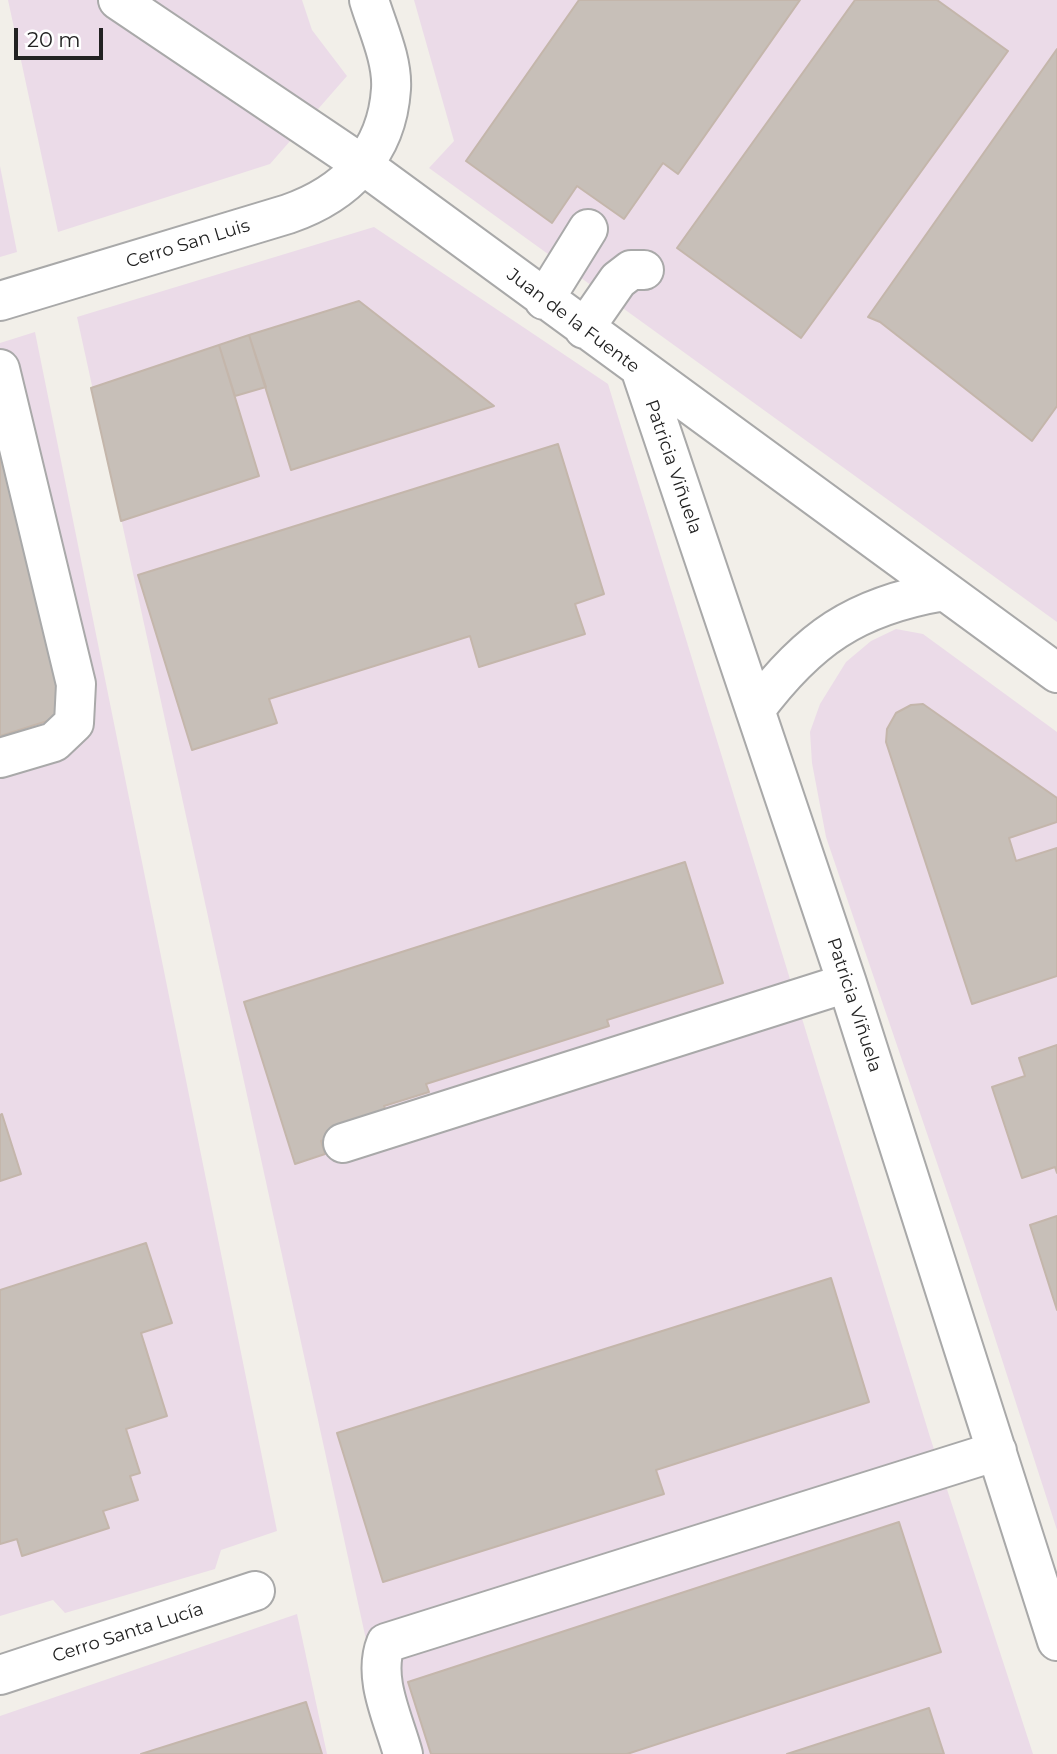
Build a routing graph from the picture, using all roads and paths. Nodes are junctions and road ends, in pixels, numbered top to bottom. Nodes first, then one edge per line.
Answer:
1 (118, 0) edge
2 (369, 0) edge
3 (363, 165) junction
4 (588, 229) dead end
5 (645, 270) dead end
6 (9, 298) edge
7 (544, 300) junction
8 (584, 329) junction
9 (0, 369) edge
10 (641, 371) junction
11 (944, 591) junction
12 (1057, 673) edge
13 (755, 710) junction
14 (0, 758) edge
15 (847, 983) junction
16 (343, 1143) dead end
17 (997, 1451) junction
18 (255, 1591) dead end
19 (1057, 1641) edge
20 (0, 1675) edge
21 (403, 1754) edge

1 - 3 street, Juan de la Fuente
2 - 3 street, Cerro San Luis
3 - 6 street, Cerro San Luis
3 - 7 street, Juan de la Fuente
4 - 7 street
5 - 8 street
7 - 8 street, Juan de la Fuente
8 - 10 street, Juan de la Fuente
9 - 14 street
10 - 11 street, Juan de la Fuente
10 - 13 street, Patricia Viñuela
11 - 12 street, Juan de la Fuente
11 - 13 street
13 - 15 street, Patricia Viñuela
15 - 16 street
15 - 17 street, Patricia Viñuela
17 - 19 street, Patricia Viñuela
17 - 21 street
18 - 20 street, Cerro Santa Lucía

